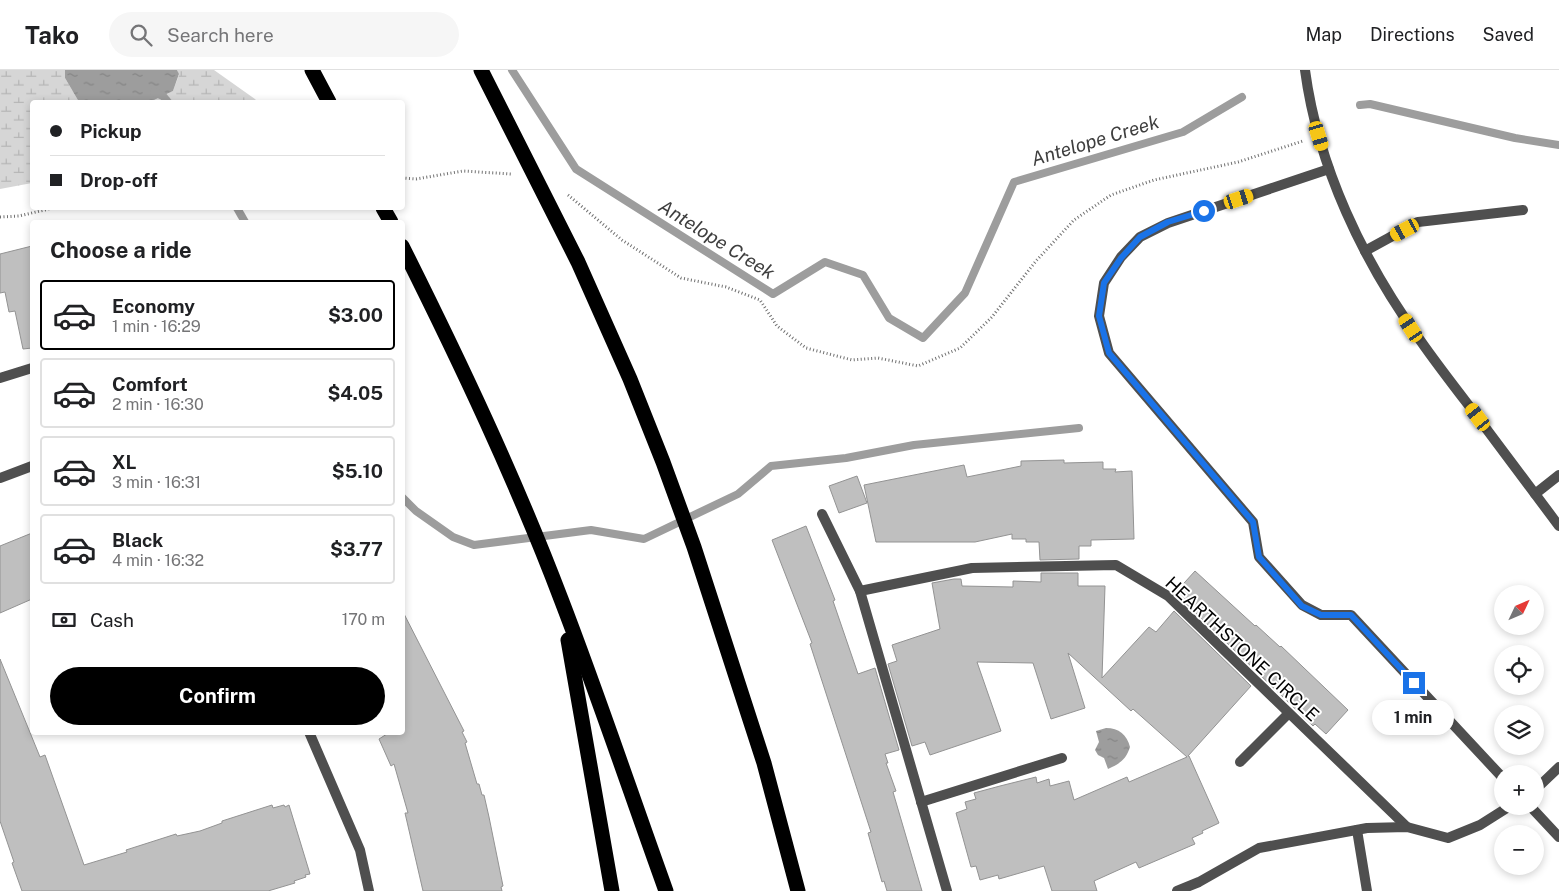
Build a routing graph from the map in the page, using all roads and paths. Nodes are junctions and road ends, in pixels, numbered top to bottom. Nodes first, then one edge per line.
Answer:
1 (312, 70) edge
2 (481, 70) edge
3 (1305, 70) edge
4 (328, 100) edge
5 (1319, 136) junction
6 (1329, 169) junction
7 (44, 210) edge
8 (1523, 210) dead end
9 (0, 217) edge
10 (622, 240) dead end
11 (1365, 251) junction
12 (405, 252) edge
13 (30, 369) edge
14 (0, 378) edge
15 (30, 467) edge
16 (1559, 475) edge
17 (0, 478) edge
18 (1536, 494) junction
19 (822, 514) dead end
20 (1559, 526) edge
21 (860, 591) junction
22 (561, 599) junction
23 (1288, 714) junction
24 (310, 735) edge
25 (1062, 758) dead end
26 (1240, 762) dead end
27 (1494, 768) edge
28 (1559, 768) edge
29 (1544, 782) edge
30 (921, 802) junction
31 (1496, 815) edge
32 (1538, 815) edge
33 (1407, 828) junction
34 (1357, 830) junction
35 (1559, 837) edge
36 (369, 891) edge
37 (612, 891) edge
38 (666, 891) edge
39 (798, 891) edge
40 (947, 891) edge
41 (1177, 891) edge
42 (1366, 891) edge

1 - 4 highway
2 - 39 highway
3 - 5 street
5 - 6 street
5 - 10 path
6 - 11 street
6 - 27 street
7 - 9 path
8 - 11 street
11 - 18 street
12 - 22 highway
13 - 14 street
15 - 17 street
16 - 18 street
18 - 20 street
19 - 21 street
21 - 23 street, HEARTHSTONE CIRCLE
21 - 30 street
22 - 37 highway
22 - 38 highway
23 - 26 street
23 - 33 street, HEARTHSTONE CIRCLE
24 - 36 street
25 - 30 street
28 - 29 street
30 - 40 street
31 - 33 street
32 - 35 street
33 - 34 street
34 - 41 street
34 - 42 street

